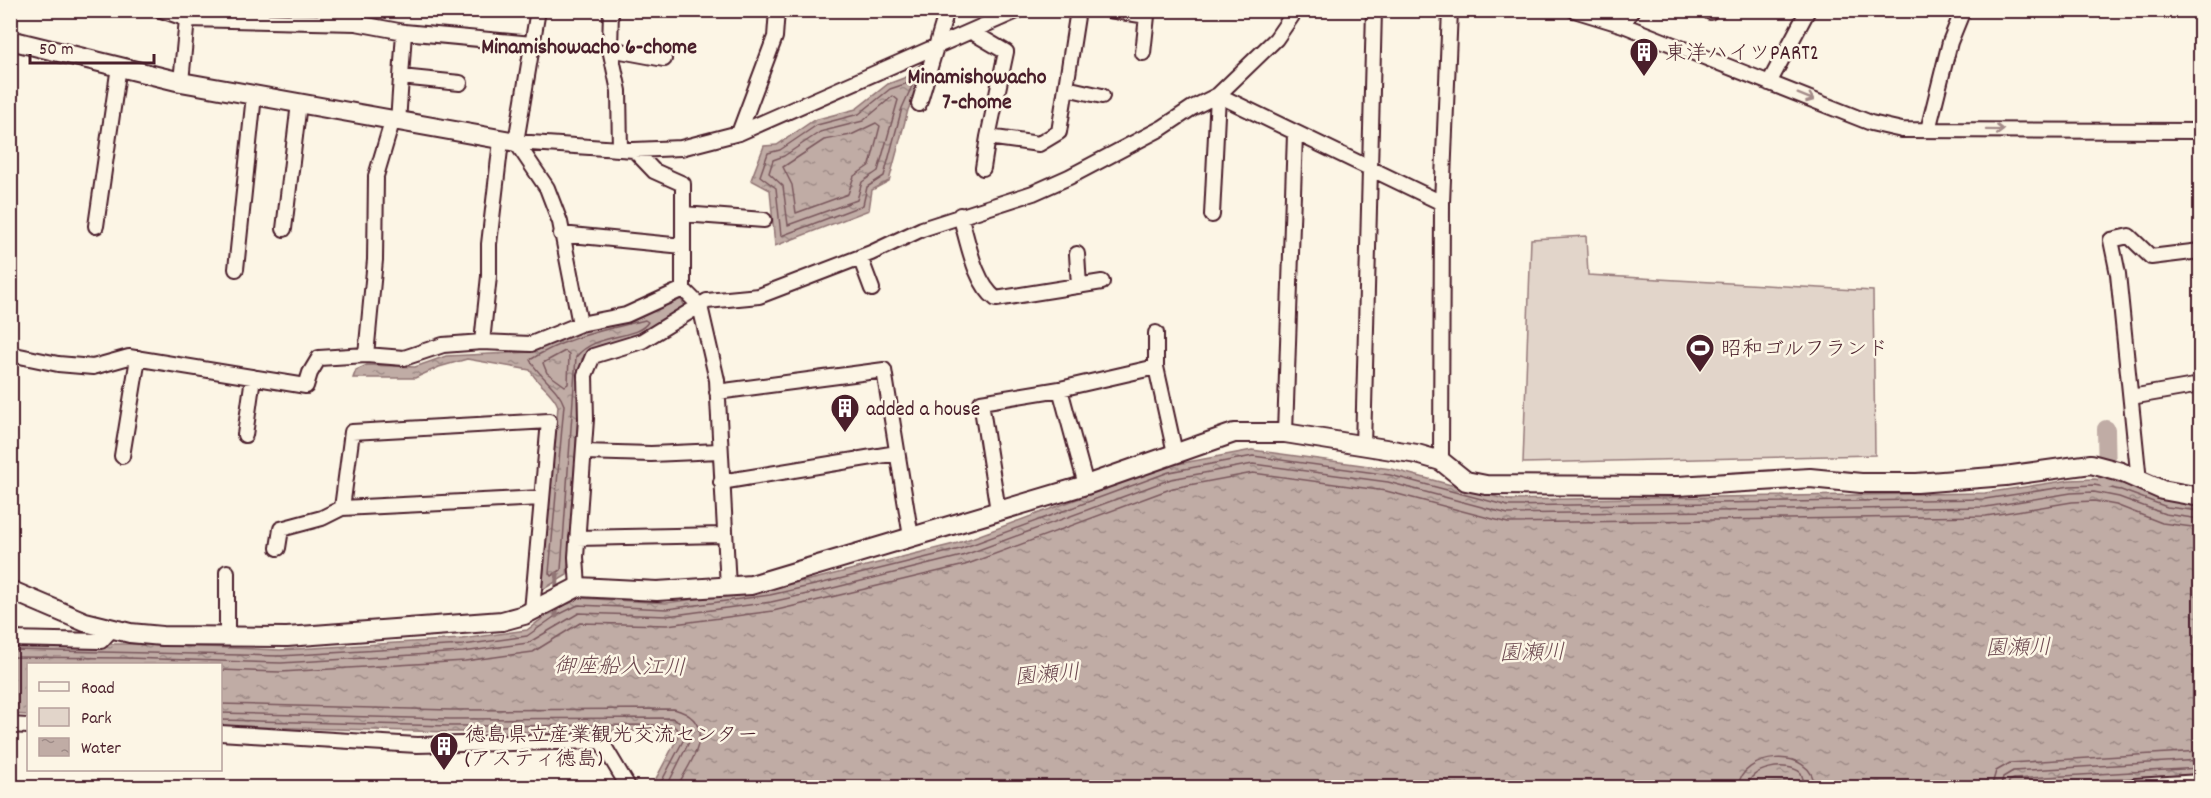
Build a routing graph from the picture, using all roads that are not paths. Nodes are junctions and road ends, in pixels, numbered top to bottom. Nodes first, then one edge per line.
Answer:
1 (161, 10) edge
2 (538, 10) edge
3 (611, 10) edge
4 (777, 10) edge
5 (939, 10) edge
6 (947, 10) edge
7 (1019, 10) edge
8 (1078, 10) edge
9 (1109, 10) edge
10 (1296, 10) edge
11 (1374, 10) edge
12 (1450, 10) edge
13 (1574, 10) edge
14 (1632, 10) edge
15 (1808, 10) edge
16 (1963, 10) edge
17 (253, 15) edge
18 (356, 17) edge
19 (187, 19) junction
20 (1623, 25) junction
21 (404, 32) junction
22 (972, 32) junction
23 (10, 40) edge
24 (532, 44) junction
25 (933, 49) junction
26 (610, 50) junction
27 (1143, 53) dead end
28 (664, 58) dead end
29 (119, 66) junction
30 (401, 76) junction
31 (181, 82) junction
32 (460, 83) dead end
33 (1769, 83) junction
34 (1066, 88) junction
35 (254, 95) junction
36 (1218, 95) junction
37 (1102, 96) dead end
38 (299, 103) junction
39 (919, 104) dead end
40 (395, 123) junction
41 (1928, 130) junction
42 (2200, 131) edge
43 (739, 133) junction
44 (1296, 134) junction
45 (988, 137) junction
46 (509, 142) junction
47 (627, 150) junction
48 (983, 168) dead end
49 (1371, 168) junction
50 (1442, 203) junction
51 (683, 214) junction
52 (960, 215) junction
53 (1212, 215) dead end
54 (764, 220) dead end
55 (96, 226) dead end
56 (284, 229) dead end
57 (561, 234) junction
58 (683, 246) junction
59 (2200, 251) edge
60 (1077, 254) dead end
61 (860, 257) junction
62 (236, 269) dead end
63 (1102, 282) dead end
64 (1079, 286) junction
65 (683, 289) junction
66 (872, 289) dead end
67 (700, 306) junction
68 (580, 324) junction
69 (1156, 333) dead end
70 (482, 342) junction
71 (10, 354) edge
72 (366, 355) junction
73 (138, 358) junction
74 (1156, 367) junction
75 (253, 377) junction
76 (2200, 385) edge
77 (1060, 390) junction
78 (717, 392) junction
79 (2131, 397) junction
80 (1285, 433) junction
81 (245, 435) dead end
82 (1363, 447) junction
83 (719, 451) junction
84 (584, 452) junction
85 (897, 453) junction
86 (1175, 453) junction
87 (122, 456) dead end
88 (1441, 461) junction
89 (2139, 481) junction
90 (721, 482) junction
91 (1086, 484) junction
92 (2200, 497) edge
93 (542, 498) junction
94 (342, 508) junction
95 (998, 511) junction
96 (724, 535) junction
97 (577, 537) junction
98 (911, 537) junction
99 (278, 548) dead end
100 (227, 572) dead end
101 (575, 587) junction
102 (728, 587) junction
103 (10, 590) edge
104 (536, 609) junction
105 (112, 629) junction
106 (227, 637) junction
107 (10, 639) edge
108 (10, 725) edge
109 (27, 726) edge
110 (222, 734) edge
111 (2200, 784) edge
112 (629, 788) edge
113 (2136, 788) edge

1 - 19 street
2 - 24 street
3 - 26 street
4 - 43 street
5 - 25 street
6 - 25 street
7 - 22 street
8 - 34 street
9 - 27 street
10 - 36 street
11 - 49 street
12 - 50 street
13 - 20 street
14 - 20 street
15 - 33 street
16 - 41 street
17 - 18 street
17 - 19 street
18 - 21 street
19 - 31 street
20 - 33 street
21 - 24 street
21 - 30 street
22 - 25 street
22 - 45 street
23 - 29 street
24 - 46 street
25 - 39 street
25 - 43 street
26 - 28 street
26 - 47 street
29 - 31 street
29 - 55 street
30 - 32 street
30 - 40 street
31 - 35 street
33 -> 41 street
34 - 37 street
34 - 45 street
35 - 38 street
35 - 62 street
36 - 44 street
36 - 52 street
36 - 53 street
38 - 40 street
38 - 56 street
40 - 46 street
40 - 72 street
41 -> 42 street
43 - 47 street
44 - 49 street
44 - 80 street
45 - 48 street
46 - 47 street
46 - 57 street
46 - 70 street
47 - 51 street
49 - 50 street
49 - 82 street
50 - 88 street
51 - 54 street
51 - 58 street
52 - 61 street
52 - 64 street
57 - 58 street
57 - 68 street
58 - 65 street
59 - 79 street
60 - 64 street
61 - 66 street
61 - 67 street
63 - 64 street
65 - 67 street
65 - 68 street
67 - 78 street
67 - 84 street
68 - 70 street
69 - 74 street
70 - 72 street
71 - 73 street
72 - 75 street
73 - 75 street
73 - 87 street
74 - 77 street
74 - 86 street
75 - 81 street
76 - 79 street
77 - 91 street
77 - 95 street
78 - 83 street
78 - 85 street
79 - 89 street
80 - 82 street
80 - 86 street
82 - 88 street
83 - 84 street
83 - 90 street
84 - 97 street
85 - 90 street
85 - 98 street
86 - 91 street
88 - 89 street
89 - 92 street
90 - 96 street
91 - 95 street
93 - 94 street
93 - 94 street
93 - 104 street
94 - 99 street
95 - 98 street
96 - 97 street
96 - 102 street
97 - 101 street
98 - 102 street
100 - 106 street
101 - 102 street
101 - 104 street
103 - 105 street
104 - 106 street
105 - 106 street
105 - 107 street
108 - 109 street
110 - 112 street
111 - 113 street

